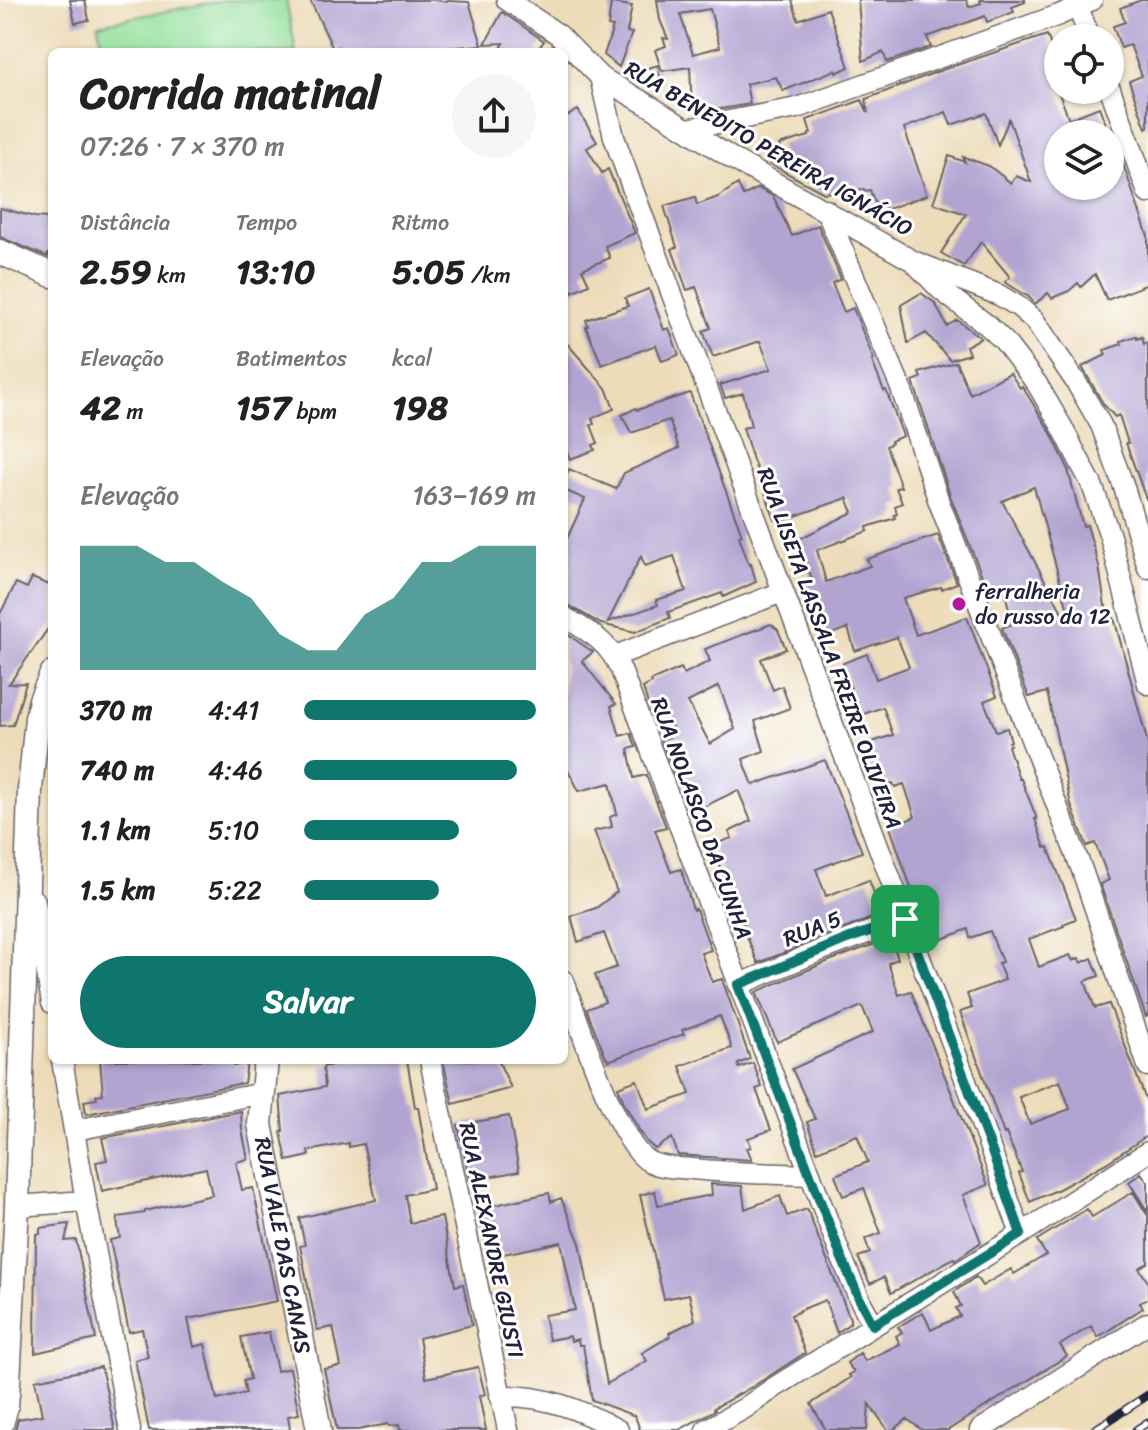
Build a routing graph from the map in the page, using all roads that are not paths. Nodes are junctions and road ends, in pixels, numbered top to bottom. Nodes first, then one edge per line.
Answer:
1 (507, 0) edge
2 (1082, 2) edge
3 (1087, 24) edge
4 (600, 77) junction
5 (1115, 104) edge
6 (687, 129) junction
7 (1148, 193) edge
8 (826, 210) junction
9 (0, 252) edge
10 (913, 261) junction
11 (48, 273) edge
12 (1148, 568) edge
13 (782, 592) junction
14 (568, 619) edge
15 (615, 656) junction
16 (48, 683) edge
17 (1148, 684) edge
18 (29, 853) junction
19 (905, 919) junction
20 (48, 982) edge
21 (738, 985) junction
22 (568, 993) edge
23 (63, 1064) edge
24 (266, 1064) edge
25 (431, 1064) edge
26 (1148, 1066) edge
27 (263, 1093) junction
28 (75, 1130) junction
29 (1148, 1152) edge
30 (810, 1175) junction
31 (86, 1201) junction
32 (17, 1206) junction
33 (1021, 1234) junction
34 (1148, 1323) edge
35 (873, 1325) junction
36 (500, 1396) junction
37 (0, 1428) edge
38 (130, 1430) edge
39 (319, 1430) edge
40 (508, 1430) edge
41 (618, 1430) edge
42 (706, 1430) edge
43 (980, 1430) edge

1 - 4 street, RUA BENEDITO PEREIRA IGNÁCIO
2 - 3 street
2 - 6 street
4 - 6 street, RUA BENEDITO PEREIRA IGNÁCIO
4 - 13 street, RUA LISETA LASSALA FREIRE OLIVEIRA
5 - 7 street
6 - 8 street, RUA BENEDITO PEREIRA IGNÁCIO
8 - 10 street, RUA BENEDITO PEREIRA IGNÁCIO
8 - 26 street
9 - 11 street
10 - 12 street
10 - 17 street
13 - 15 street
13 - 19 street, RUA LISETA LASSALA FREIRE OLIVEIRA
14 - 15 street, RUA NOLASCO DA CUNHA
15 - 21 street, RUA NOLASCO DA CUNHA
16 - 18 street
18 - 20 street
18 - 32 street
19 - 21 street, RUA 5
19 - 33 street, RUA LISETA LASSALA FREIRE OLIVEIRA
21 - 30 street, RUA NOLASCO DA CUNHA
22 - 30 street
23 - 28 street
24 - 27 street, RUA VALE DAS CANAS
25 - 36 street, RUA ALEXANDRE GIUSTI
27 - 28 street
27 - 39 street, RUA VALE DAS CANAS
28 - 31 street
29 - 33 street
30 - 35 street, RUA NOLASCO DA CUNHA
31 - 32 street
31 - 38 street
32 - 37 street
33 - 35 street
34 - 43 street
35 - 42 street
36 - 40 street, RUA ALEXANDRE GIUSTI
36 - 41 street

